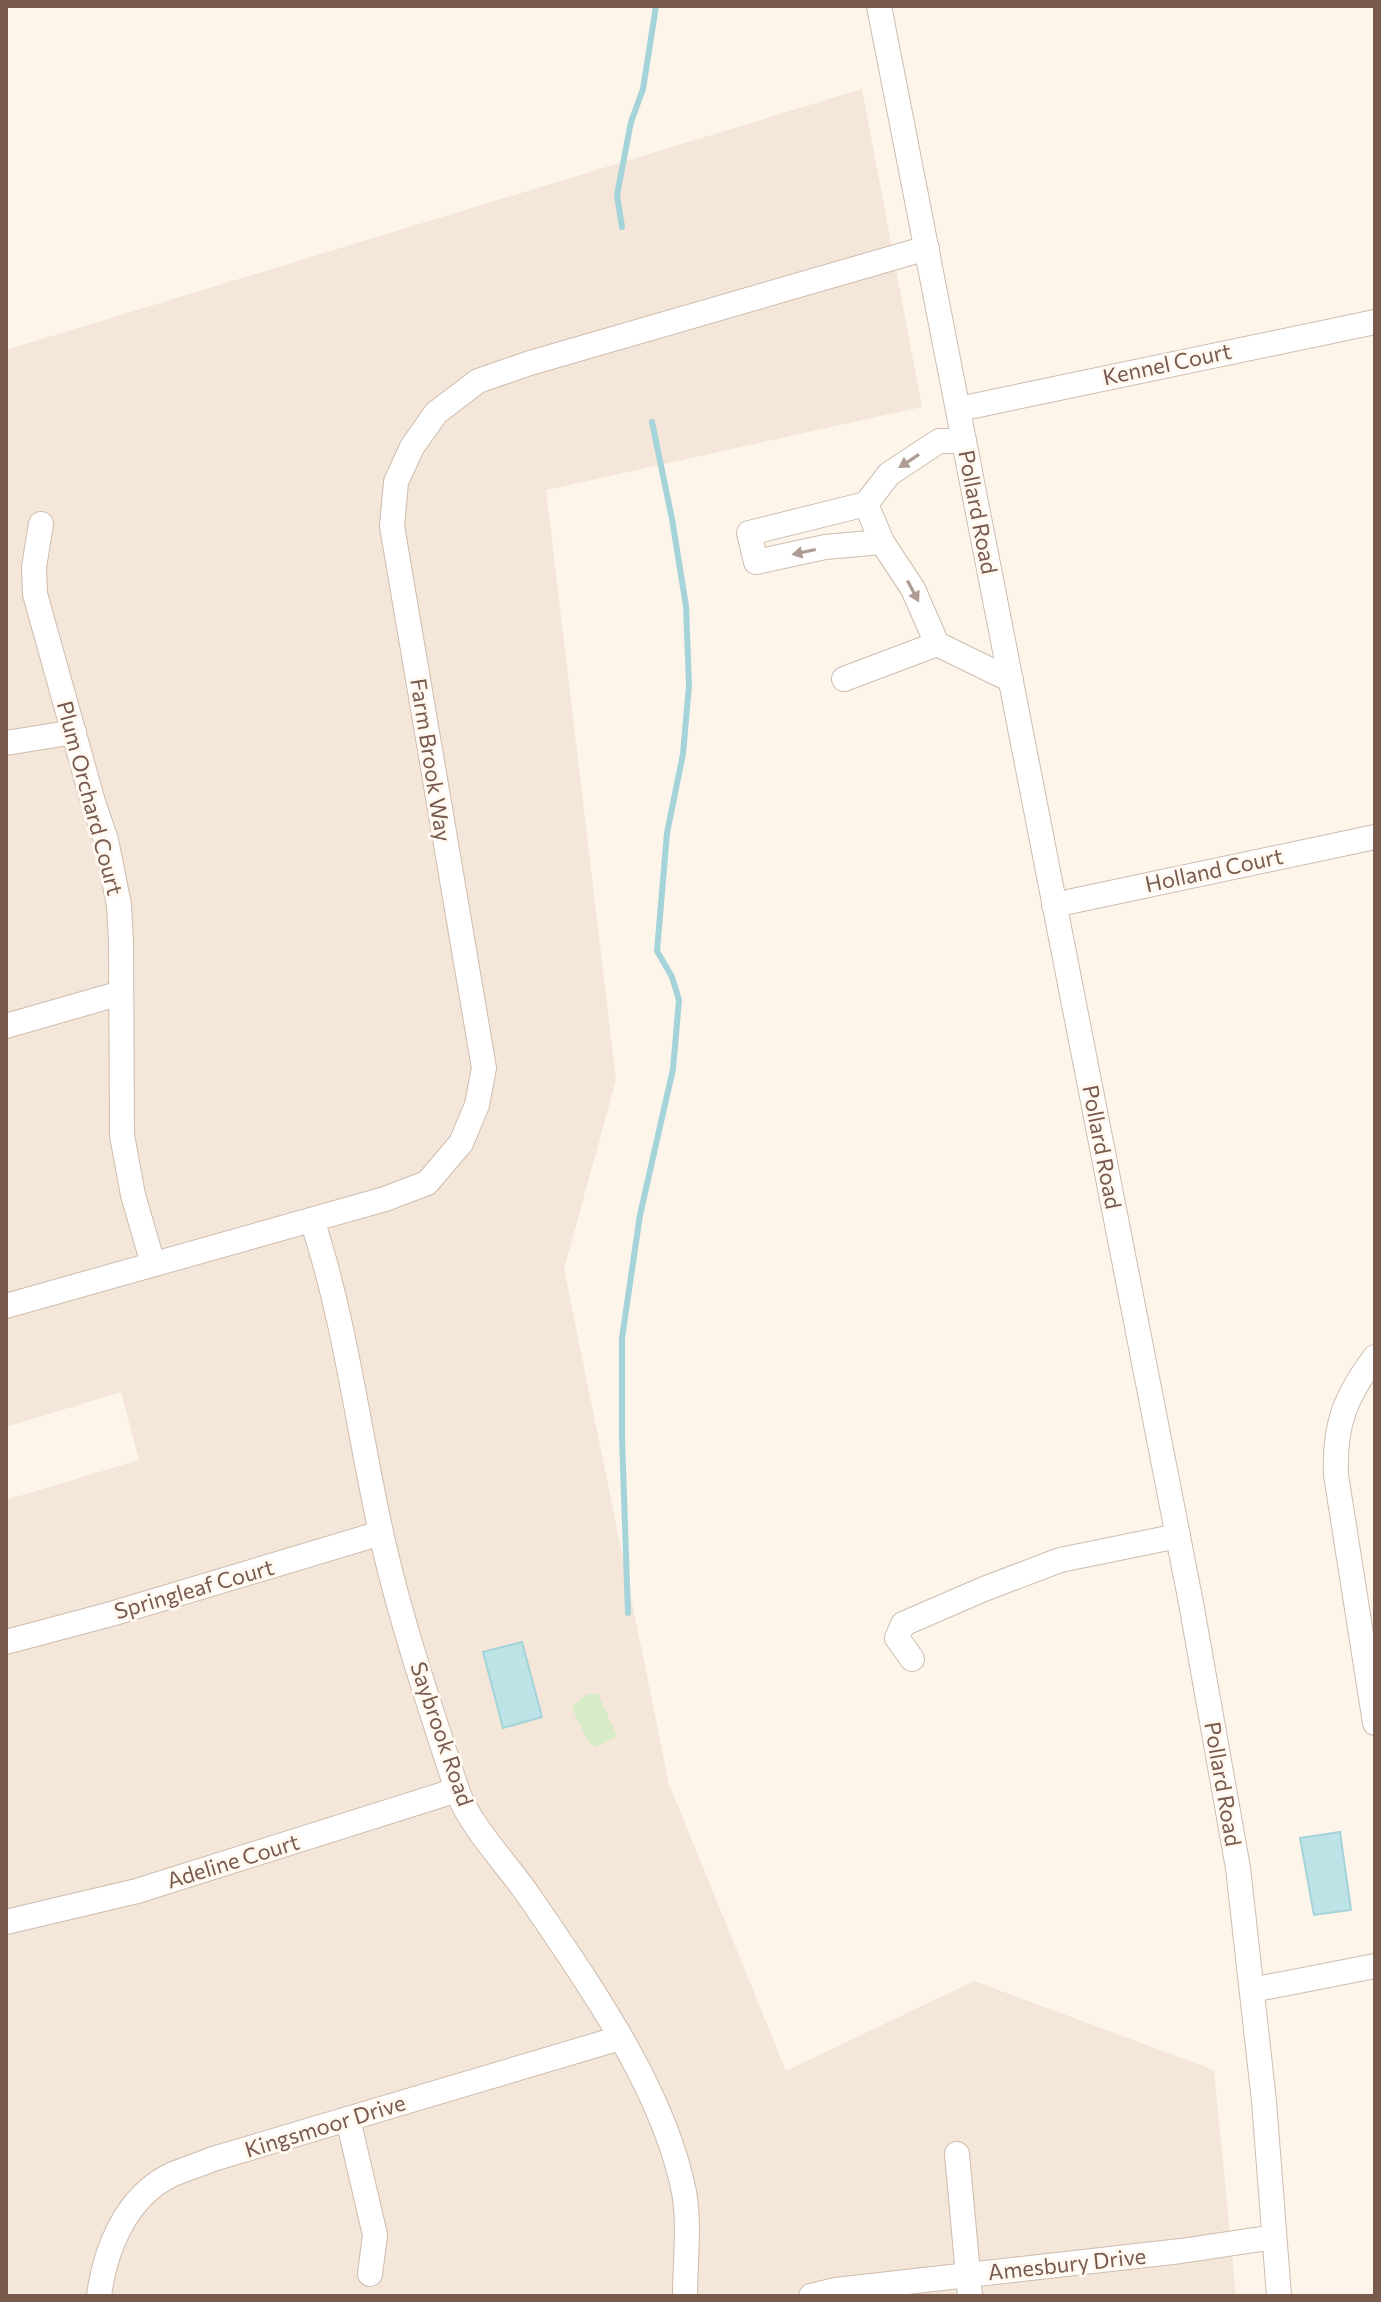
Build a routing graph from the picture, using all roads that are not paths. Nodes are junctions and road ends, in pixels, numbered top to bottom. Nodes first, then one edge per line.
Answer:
1 (879, 6) edge
2 (927, 248) junction
3 (1375, 322) edge
4 (959, 409) junction
5 (964, 441) junction
6 (866, 504) junction
7 (41, 524) dead end
8 (882, 542) junction
9 (937, 644) junction
10 (844, 679) dead end
11 (1011, 680) junction
12 (74, 732) junction
13 (6, 743) edge
14 (1375, 837) edge
15 (1054, 905) junction
16 (121, 993) junction
17 (6, 1026) edge
18 (312, 1220) junction
19 (153, 1264) junction
20 (6, 1306) edge
21 (1375, 1357) edge
22 (381, 1533) junction
23 (1178, 1536) junction
24 (6, 1642) edge
25 (912, 1659) dead end
26 (1375, 1723) edge
27 (457, 1790) junction
28 (6, 1922) edge
29 (1375, 1966) edge
30 (1252, 1990) junction
31 (620, 2038) junction
32 (348, 2119) junction
33 (957, 2154) dead end
34 (1274, 2237) junction
35 (370, 2274) dead end
36 (969, 2286) edge
37 (99, 2296) edge
38 (685, 2296) edge
39 (811, 2296) edge
40 (1279, 2296) edge

1 - 2 street, Pollard Road
2 - 4 street, Pollard Road
2 - 18 street, Farm Brook Way
3 - 4 street, Kennel Court
4 - 5 street, Pollard Road
5 -> 6 street
5 - 11 street, Pollard Road
6 - 8 street
8 -> 6 street
7 - 12 street, Plum Orchard Court
8 -> 9 street
9 - 10 street
9 - 11 street
11 - 15 street, Pollard Road
12 - 13 street
12 - 16 street, Plum Orchard Court
14 - 15 street, Holland Court
15 - 23 street, Pollard Road
16 - 17 street
16 - 19 street, Plum Orchard Court
18 - 19 street, Farm Brook Way
18 - 22 street, Saybrook Road
19 - 20 street, Farm Brook Way
21 - 26 street
22 - 24 street, Springleaf Court
22 - 27 street, Saybrook Road
23 - 25 street
23 - 30 street, Pollard Road
27 - 28 street, Adeline Court
27 - 31 street, Saybrook Road
29 - 30 street
30 - 34 street, Pollard Road
31 - 32 street, Kingsmoor Drive
31 - 38 street, Saybrook Road
32 - 35 street
32 - 37 street, Kingsmoor Drive
33 - 36 street
34 - 36 street, Amesbury Drive
34 - 40 street, Pollard Road
36 - 39 street, Amesbury Drive

